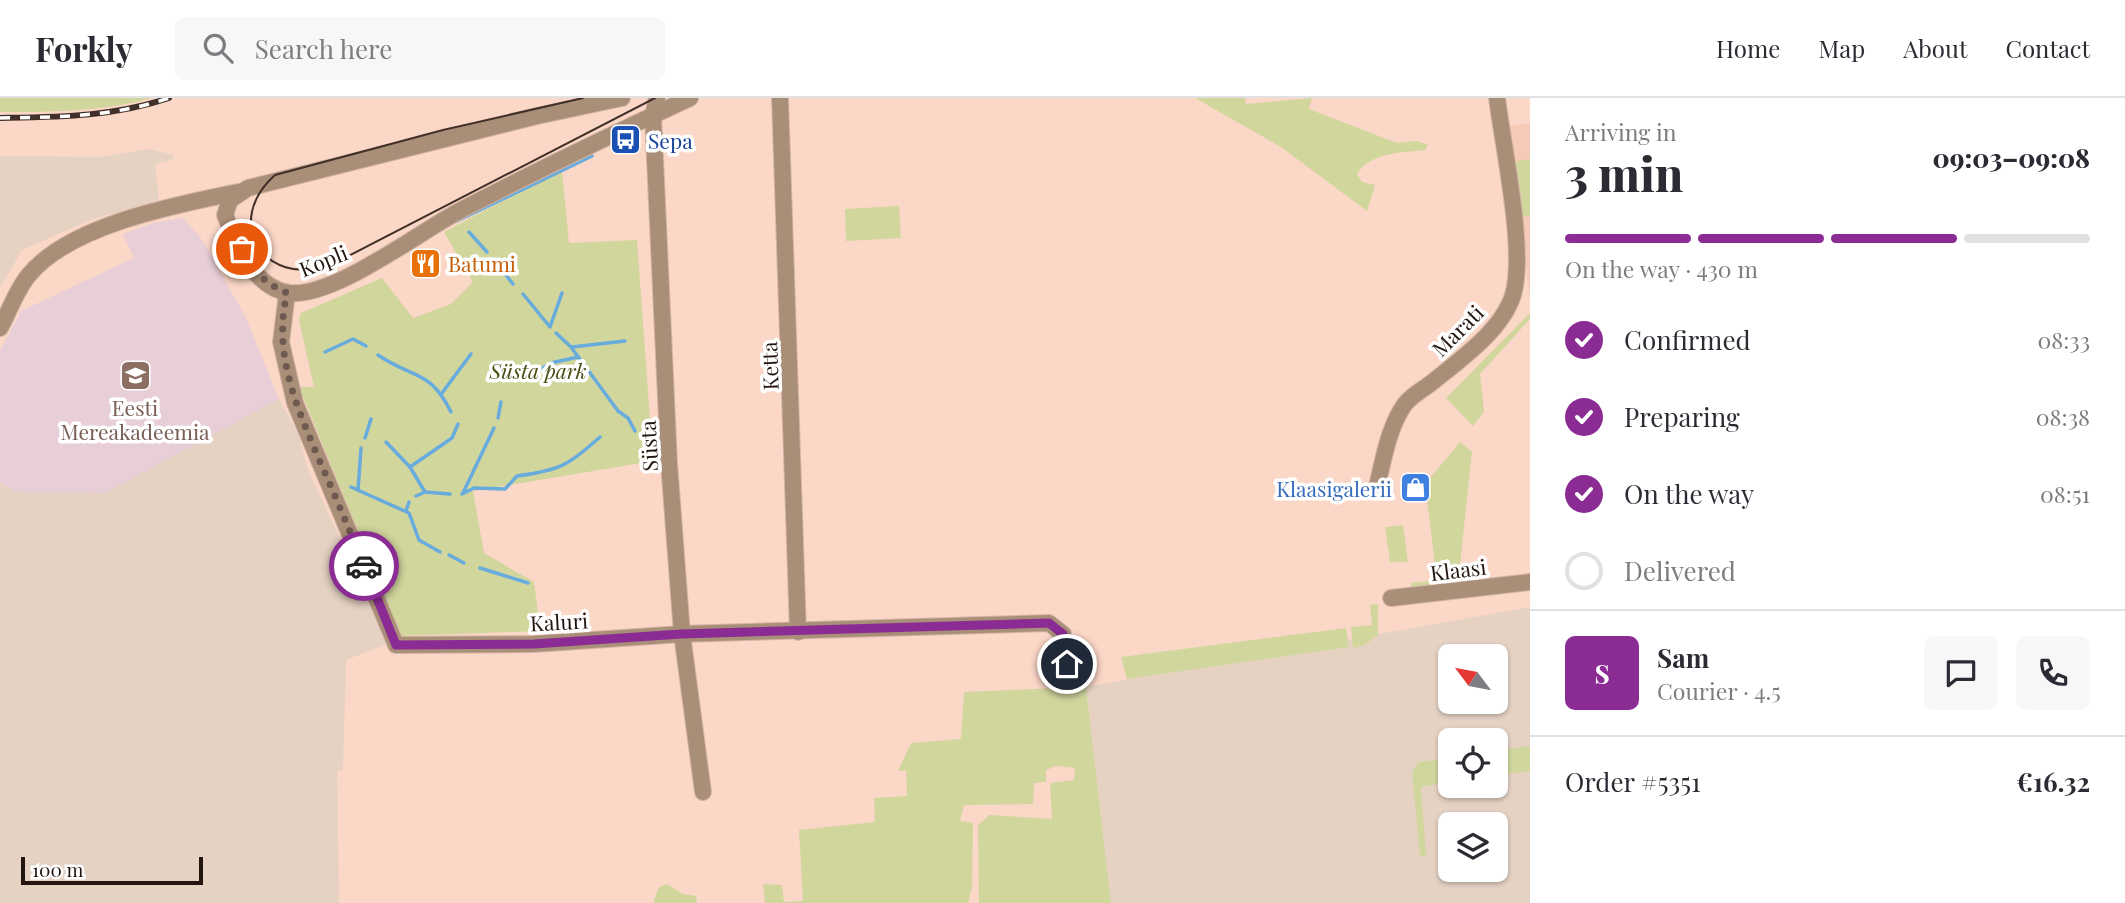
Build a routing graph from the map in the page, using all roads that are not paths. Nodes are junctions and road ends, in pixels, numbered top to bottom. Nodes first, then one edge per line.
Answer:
1 (621, 98) edge
2 (657, 98) edge
3 (690, 98) edge
4 (780, 98) edge
5 (1497, 98) edge
6 (653, 116) junction
7 (238, 192) junction
8 (162, 212) junction
9 (230, 227) junction
10 (287, 293) junction
11 (0, 328) edge
12 (1376, 490) dead end
13 (1530, 582) edge
14 (1391, 598) dead end
15 (798, 632) junction
16 (681, 634) junction
17 (1067, 664) dead end
18 (703, 792) dead end

1 - 7 street
2 - 6 street, Süsta
3 - 6 street, Kopli
4 - 15 street, Ketta
5 - 12 street, Marati
6 - 10 street, Kopli
6 - 16 street, Süsta
7 - 8 street
7 - 9 street
8 - 9 street
8 - 11 street
9 - 10 street, Kopli
10 - 16 street, Kaluri
13 - 14 street, Klaasi
15 - 16 street, Kaluri
15 - 17 street, Kaluri
16 - 18 street, Süsta

